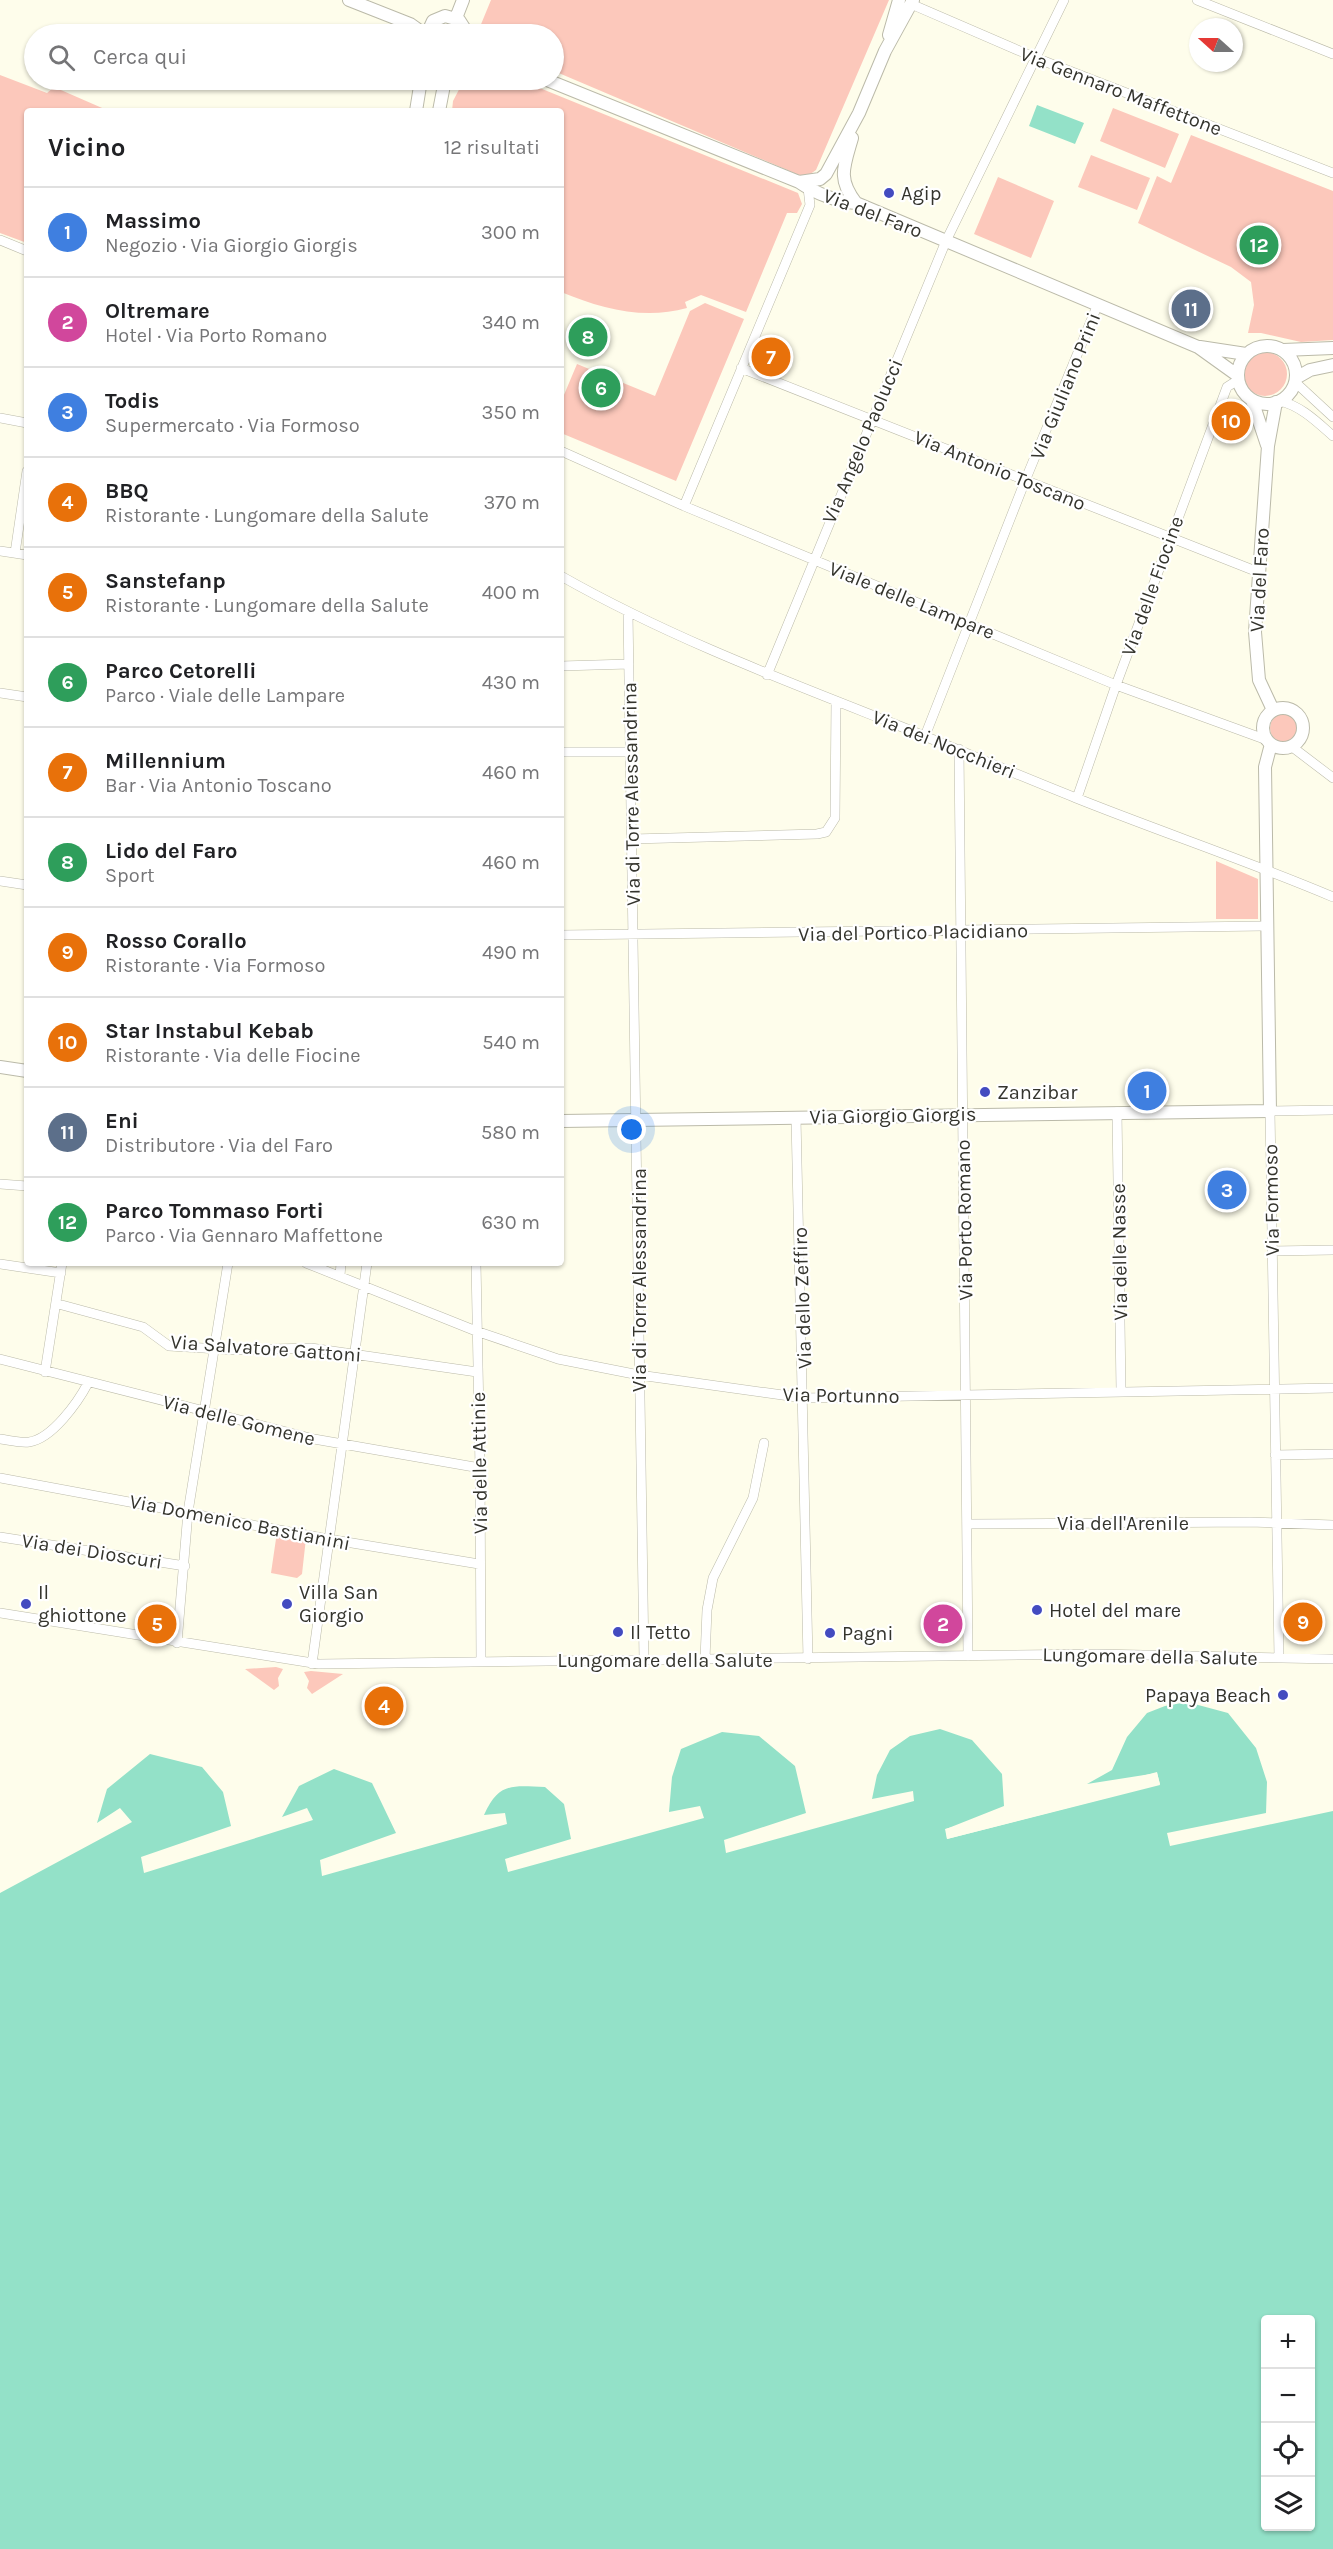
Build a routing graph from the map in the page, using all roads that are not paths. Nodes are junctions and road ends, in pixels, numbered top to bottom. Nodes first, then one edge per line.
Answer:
1 (348, 0) edge
2 (463, 0) edge
3 (1064, 0) edge
4 (1197, 0) edge
5 (908, 1) edge
6 (456, 18) junction
7 (410, 24) edge
8 (432, 24) edge
9 (463, 24) edge
10 (1333, 54) edge
11 (1036, 58) junction
12 (564, 87) edge
13 (419, 90) edge
14 (442, 90) edge
15 (416, 108) edge
16 (439, 108) edge
17 (859, 113) junction
18 (1333, 173) edge
19 (803, 185) junction
20 (856, 204) junction
21 (0, 240) edge
22 (946, 242) junction
23 (24, 250) edge
24 (1098, 304) junction
25 (1198, 347) junction
26 (1333, 348) edge
27 (1283, 350) junction
28 (1246, 354) junction
29 (1333, 365) edge
30 (741, 368) junction
31 (1238, 378) junction
32 (1295, 380) junction
33 (1252, 400) junction
34 (1278, 402) junction
35 (1333, 417) edge
36 (0, 418) edge
37 (871, 418) junction
38 (24, 422) edge
39 (1333, 436) edge
40 (1268, 446) junction
41 (564, 452) edge
42 (1025, 481) junction
43 (24, 492) edge
44 (684, 506) junction
45 (1171, 536) junction
46 (0, 551) edge
47 (15, 553) junction
48 (24, 554) edge
49 (813, 560) junction
50 (1258, 572) junction
51 (564, 578) edge
52 (628, 613) junction
53 (969, 623) junction
54 (629, 664) junction
55 (564, 666) edge
56 (767, 675) junction
57 (1116, 685) junction
58 (0, 693) edge
59 (24, 697) edge
60 (836, 701) junction
61 (1273, 710) junction
62 (925, 736) junction
63 (1269, 742) junction
64 (1291, 746) junction
65 (959, 749) junction
66 (564, 752) edge
67 (632, 752) junction
68 (1333, 778) edge
69 (1077, 798) junction
70 (632, 839) junction
71 (1265, 868) junction
72 (0, 881) edge
73 (24, 885) edge
74 (1333, 897) edge
75 (1265, 926) junction
76 (960, 932) junction
77 (564, 935) edge
78 (633, 936) junction
79 (0, 1067) edge
80 (24, 1071) edge
81 (1333, 1110) edge
82 (1270, 1111) junction
83 (1117, 1112) junction
84 (962, 1113) junction
85 (796, 1118) junction
86 (564, 1121) edge
87 (637, 1121) junction
88 (0, 1184) edge
89 (24, 1186) edge
90 (1333, 1250) edge
91 (1272, 1251) junction
92 (0, 1264) edge
93 (62, 1266) edge
94 (228, 1266) edge
95 (314, 1266) edge
96 (341, 1266) edge
97 (367, 1266) edge
98 (476, 1266) edge
99 (61, 1274) junction
100 (340, 1276) junction
101 (365, 1287) junction
102 (62, 1305) dead end
103 (476, 1331) junction
104 (215, 1349) junction
105 (355, 1353) junction
106 (0, 1359) edge
107 (45, 1372) junction
108 (477, 1372) junction
109 (639, 1375) junction
110 (88, 1383) junction
111 (1333, 1388) edge
112 (1275, 1389) junction
113 (1121, 1391) junction
114 (966, 1395) junction
115 (804, 1398) junction
116 (205, 1413) junction
117 (0, 1439) edge
118 (764, 1443) dead end
119 (341, 1444) junction
120 (1333, 1454) edge
121 (1275, 1455) junction
122 (480, 1468) junction
123 (0, 1478) edge
124 (188, 1512) junction
125 (1277, 1523) junction
126 (969, 1524) junction
127 (1333, 1525) edge
128 (0, 1537) edge
129 (328, 1539) junction
130 (479, 1564) junction
131 (184, 1566) junction
132 (0, 1613) edge
133 (177, 1643) junction
134 (968, 1656) junction
135 (1279, 1658) junction
136 (705, 1659) junction
137 (808, 1659) junction
138 (1333, 1659) edge
139 (644, 1660) junction
140 (481, 1662) junction
141 (312, 1664) junction

1 - 7 street
2 - 6 street
3 - 11 street, Via Angelo Paolucci
4 - 10 street
5 - 11 street, Via Gennaro Maffettone
5 - 17 street
6 - 8 street
6 - 9 street
11 - 18 street, Via Gennaro Maffettone
11 - 22 street, Via Angelo Paolucci
12 - 19 street, Via del Faro
13 - 15 street
14 - 16 street
17 - 19 street
17 - 20 street
19 - 20 street, Via del Faro
19 - 30 street
20 - 22 street, Via del Faro
21 - 23 street
22 - 24 street, Via del Faro
22 - 37 street, Via Angelo Paolucci
24 - 25 street, Via del Faro
24 - 42 street, Via Giuliano Prini
25 - 28 street, Via del Faro
25 - 31 street, Via del Faro
26 - 27 street
27 - 28 street
27 - 32 street
28 - 31 street
29 - 32 street
30 - 37 street, Via Antonio Toscano
30 - 44 street
31 - 33 street
31 - 45 street, Via delle Fiocine
32 - 34 street
32 - 35 street
33 - 34 street
33 - 40 street, Via del Faro
34 - 39 street
34 - 40 street, Via del Faro
36 - 38 street
37 - 42 street, Via Antonio Toscano
37 - 49 street, Via Angelo Paolucci
40 - 50 street, Via del Faro
41 - 44 street, Viale delle Lampare
42 - 45 street, Via Antonio Toscano
42 - 53 street, Via Giuliano Prini
43 - 47 street
44 - 49 street, Viale delle Lampare
45 - 50 street, Via Antonio Toscano
45 - 57 street, Via delle Fiocine
46 - 47 street
47 - 48 street
49 - 53 street, Viale delle Lampare
49 - 56 street, Via Angelo Paolucci
50 - 61 street, Via del Faro
51 - 52 street, Via dei Nocchieri
52 - 54 street, Via di Torre Alessandrina
52 - 56 street, Via dei Nocchieri
53 - 57 street, Viale delle Lampare
53 - 62 street, Via Giuliano Prini
54 - 55 street
54 - 67 street, Via di Torre Alessandrina
56 - 60 street, Via dei Nocchieri
57 - 63 street, Viale delle Lampare
57 - 69 street, Via delle Fiocine
58 - 59 street
60 - 62 street, Via dei Nocchieri
60 - 70 street
61 - 63 street
61 - 64 street
62 - 65 street, Via dei Nocchieri
63 - 64 street
63 - 71 street, Via Formoso
64 - 68 street
65 - 69 street, Via dei Nocchieri
65 - 76 street, Via Porto Romano
66 - 67 street
67 - 70 street, Via di Torre Alessandrina
69 - 71 street, Via dei Nocchieri
70 - 78 street, Via di Torre Alessandrina
71 - 74 street, Via dei Nocchieri
71 - 75 street, Via Formoso
72 - 73 street
75 - 76 street, Via del Portico Placidiano
75 - 82 street, Via Formoso
76 - 78 street, Via del Portico Placidiano
76 - 84 street, Via Porto Romano
77 - 78 street, Via del Portico Placidiano
78 - 87 street, Via di Torre Alessandrina
79 - 80 street
81 - 82 street, Via Giorgio Giorgis
82 - 83 street, Via Giorgio Giorgis
82 - 91 street, Via Formoso
83 - 84 street, Via Giorgio Giorgis
83 - 113 street, Via delle Nasse
84 - 85 street, Via Giorgio Giorgis
84 - 114 street, Via Porto Romano
85 - 87 street, Via Giorgio Giorgis
85 - 115 street, Via dello Zeffiro
86 - 87 street, Via Giorgio Giorgis
87 - 109 street, Via di Torre Alessandrina
88 - 89 street
90 - 91 street
91 - 112 street, Via Formoso
92 - 99 street
93 - 99 street
94 - 104 street
95 - 100 street, Via Portunno
96 - 100 street
97 - 101 street
98 - 103 street, Via delle Attinie
99 - 107 street
100 - 101 street, Via Portunno
101 - 103 street, Via Portunno
101 - 105 street
102 - 104 street, Via Salvatore Gattoni
103 - 108 street, Via delle Attinie
103 - 109 street, Via Portunno
104 - 105 street, Via Salvatore Gattoni
104 - 116 street
105 - 108 street, Via Salvatore Gattoni
105 - 119 street
106 - 107 street, Via delle Gomene
107 - 110 street, Via delle Gomene
108 - 122 street, Via delle Attinie
109 - 115 street, Via Portunno
109 - 139 street, Via di Torre Alessandrina
110 - 116 street, Via delle Gomene
110 - 117 street
111 - 112 street, Via Portunno
112 - 113 street, Via Portunno
112 - 121 street, Via Formoso
113 - 114 street, Via Portunno
114 - 115 street, Via Portunno
114 - 126 street, Via Porto Romano
115 - 137 street, Via dello Zeffiro
116 - 119 street, Via delle Gomene
116 - 124 street
118 - 136 street
119 - 122 street, Via delle Gomene
119 - 129 street
120 - 121 street
121 - 125 street, Via Formoso
122 - 130 street, Via delle Attinie
123 - 124 street, Via Domenico Bastianini
124 - 129 street, Via Domenico Bastianini
124 - 131 street
125 - 126 street, Via dell'Arenile
125 - 127 street, Via dell'Arenile
125 - 135 street, Via Formoso
126 - 134 street, Via Porto Romano
128 - 131 street, Via dei Dioscuri
129 - 130 street, Via Domenico Bastianini
129 - 141 street
130 - 140 street, Via delle Attinie
131 - 133 street
132 - 133 street, Lungomare della Salute
133 - 141 street, Lungomare della Salute
134 - 135 street, Lungomare della Salute
134 - 137 street, Lungomare della Salute
135 - 138 street, Lungomare della Salute
136 - 137 street, Lungomare della Salute
136 - 139 street, Lungomare della Salute
139 - 140 street, Lungomare della Salute
140 - 141 street, Lungomare della Salute

